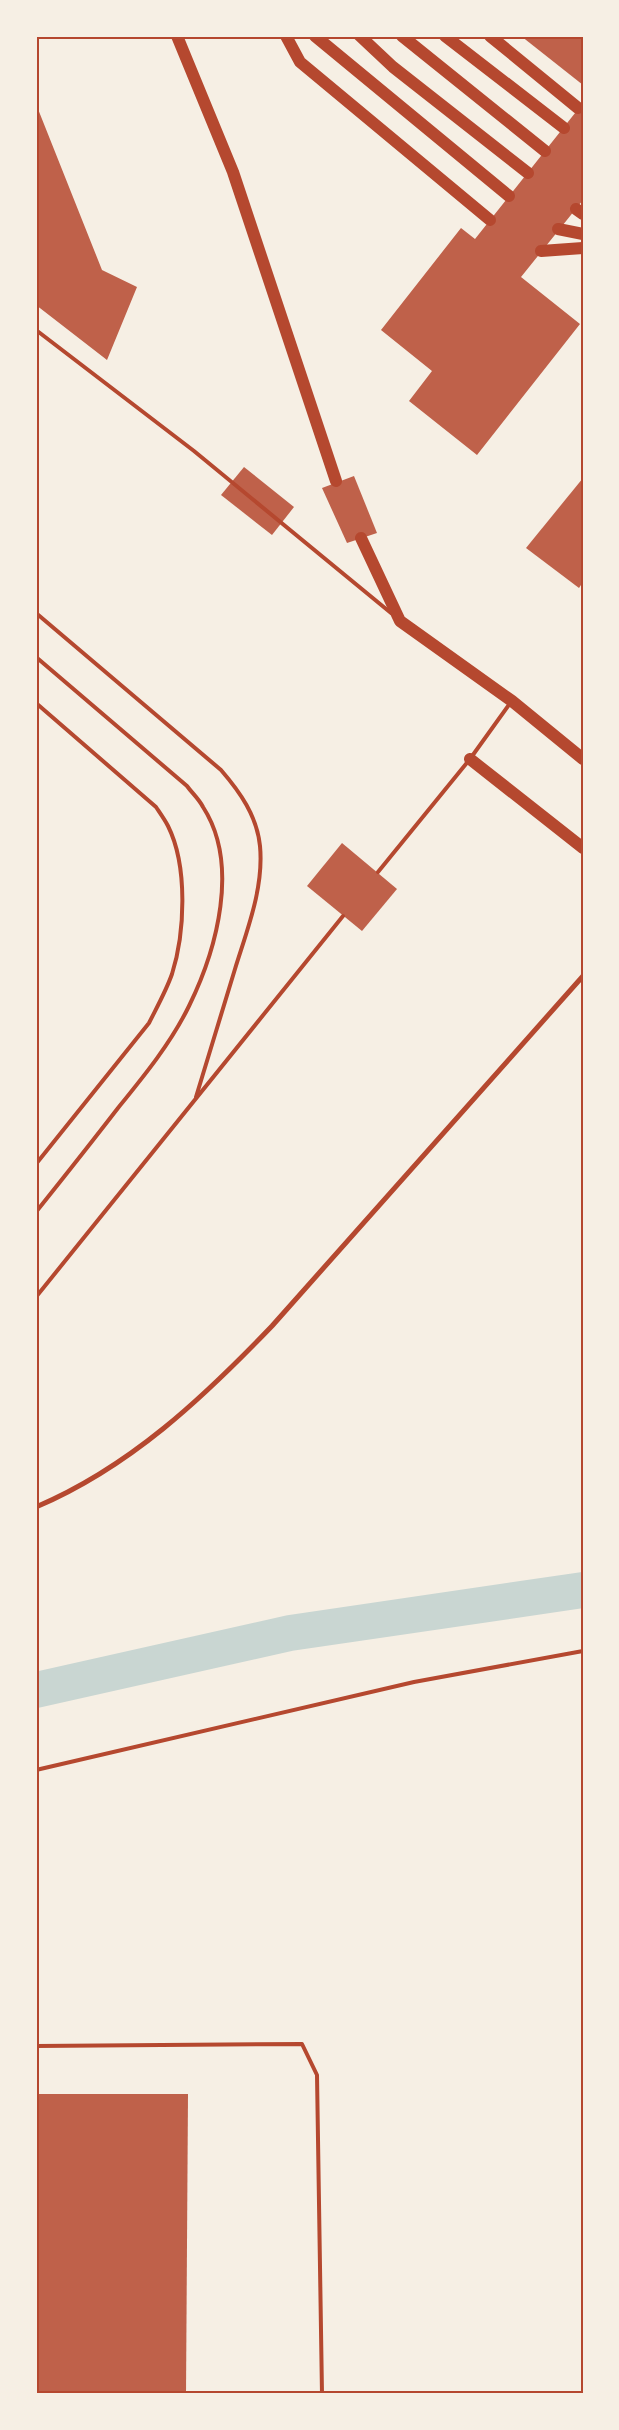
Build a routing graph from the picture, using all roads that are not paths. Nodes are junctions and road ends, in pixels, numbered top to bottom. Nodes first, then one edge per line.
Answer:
1 (177, 36) edge
2 (286, 36) edge
3 (315, 36) edge
4 (360, 36) edge
5 (402, 36) edge
6 (445, 36) edge
7 (490, 36) edge
8 (578, 108) dead end
9 (564, 128) dead end
10 (545, 151) dead end
11 (528, 173) dead end
12 (509, 196) dead end
13 (490, 220) dead end
14 (558, 229) dead end
15 (583, 234) edge
16 (583, 248) edge
17 (541, 251) dead end
18 (36, 330) edge
19 (336, 482) dead end
20 (361, 538) dead end
21 (36, 613) edge
22 (400, 621) junction
23 (36, 657) edge
24 (512, 701) junction
25 (36, 703) edge
26 (470, 759) junction
27 (583, 759) edge
28 (583, 848) edge
29 (378, 872) dead end
30 (343, 916) dead end
31 (583, 976) edge
32 (196, 1097) junction
33 (36, 1164) edge
34 (36, 1212) edge
35 (36, 1297) edge
36 (36, 1507) edge
37 (583, 1651) edge
38 (36, 1770) edge
39 (36, 2046) edge
40 (322, 2394) edge

1 - 19 main road
2 - 13 main road
3 - 12 main road
4 - 11 main road
5 - 10 main road
6 - 9 main road
7 - 8 main road
14 - 15 main road
16 - 17 main road
18 - 22 lane
20 - 22 main road
21 - 32 lane
22 - 24 main road
23 - 34 lane
24 - 26 lane
24 - 27 main road
25 - 33 lane
26 - 28 main road
26 - 29 lane
30 - 32 lane
31 - 36 street
32 - 35 lane
37 - 38 lane
39 - 40 lane

